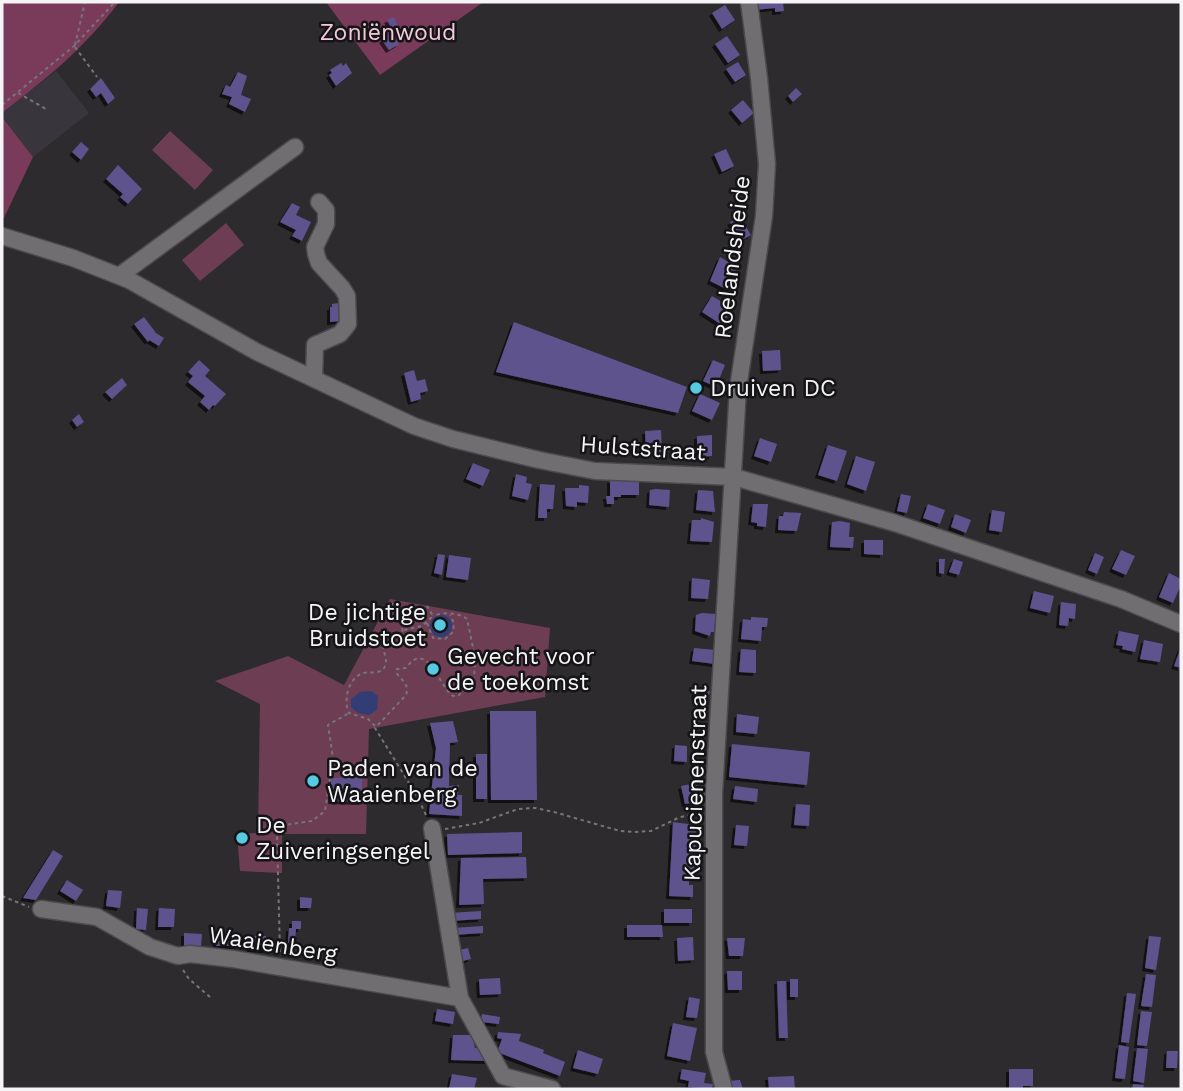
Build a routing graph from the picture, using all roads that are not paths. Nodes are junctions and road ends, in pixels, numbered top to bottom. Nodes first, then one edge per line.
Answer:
1 (749, 2) edge
2 (295, 147) dead end
3 (319, 202) dead end
4 (2, 236) edge
5 (118, 276) junction
6 (314, 379) junction
7 (734, 477) junction
8 (1181, 624) edge
9 (432, 828) road end
10 (41, 909) road end
11 (460, 998) junction
12 (500, 1082) edge
13 (552, 1089) edge
14 (724, 1089) edge

1 - 7 street, Roelandsheide
2 - 5 street
3 - 6 street
4 - 5 street, Hulststraat
5 - 6 street, Hulststraat
6 - 7 street, Hulststraat
7 - 8 street, Hulststraat
7 - 14 street, Kapucienenstraat
9 - 11 street
10 - 11 street, Waaienberg
11 - 12 street
12 - 13 street

